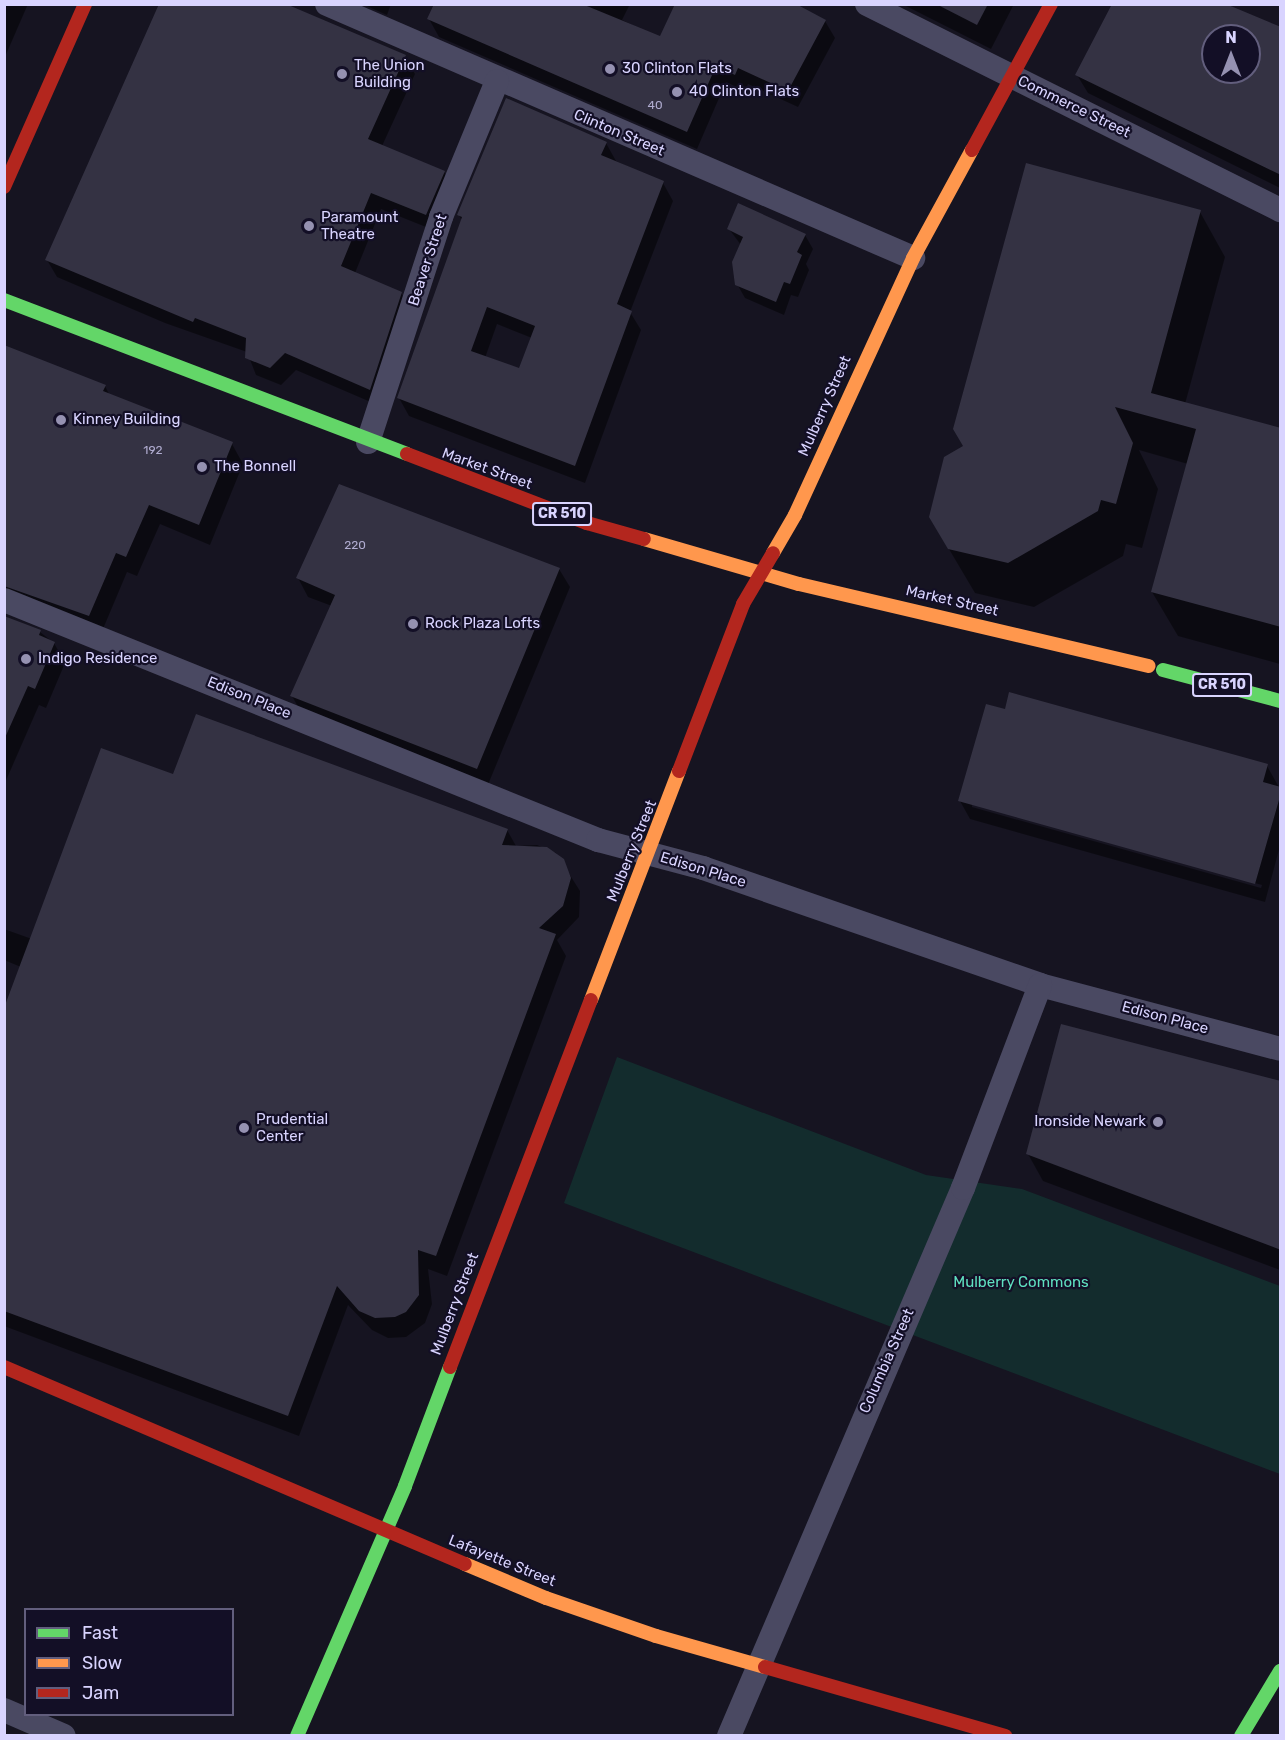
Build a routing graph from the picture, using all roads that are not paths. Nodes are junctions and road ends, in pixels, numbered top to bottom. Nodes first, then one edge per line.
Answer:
1 (85, 4) edge
2 (327, 4) edge
3 (867, 4) edge
4 (1051, 4) edge
5 (1013, 77) junction
6 (497, 81) junction
7 (4, 187) edge
8 (1281, 210) edge
9 (913, 258) junction
10 (4, 300) edge
11 (369, 442) junction
12 (760, 574) junction
13 (4, 600) edge
14 (1148, 666) dead end
15 (1163, 670) dead end
16 (1281, 700) edge
17 (649, 854) junction
18 (1040, 985) junction
19 (1281, 1049) edge
20 (4, 1367) edge
21 (387, 1529) junction
22 (759, 1665) junction
23 (1281, 1671) edge
24 (4, 1710) edge
25 (64, 1736) edge
26 (297, 1736) edge
27 (729, 1736) edge
28 (1005, 1736) edge
29 (1241, 1736) edge

1 - 7 street
2 - 6 street, Clinton Street
3 - 5 street, Commerce Street
4 - 5 street, Mulberry Street
5 - 8 street, Commerce Street
5 - 9 street, Mulberry Street
6 - 9 street, Clinton Street
6 - 11 street, Beaver Street
9 - 12 street, Mulberry Street
10 - 11 street, Market Street / CR 510
11 - 12 street, Market Street / CR 510
12 - 14 street, Market Street / CR 510
12 - 17 street, Mulberry Street
13 - 17 street, Edison Place
15 - 16 street, CR 510
17 - 18 street, Edison Place
17 - 21 street, Mulberry Street
18 - 19 street, Edison Place
18 - 22 street, Columbia Street
20 - 21 street, Lafayette Street
21 - 22 street, Lafayette Street
21 - 26 street, Mulberry Street
22 - 27 street, Columbia Street
22 - 28 street, Lafayette Street
23 - 29 street
24 - 25 street

